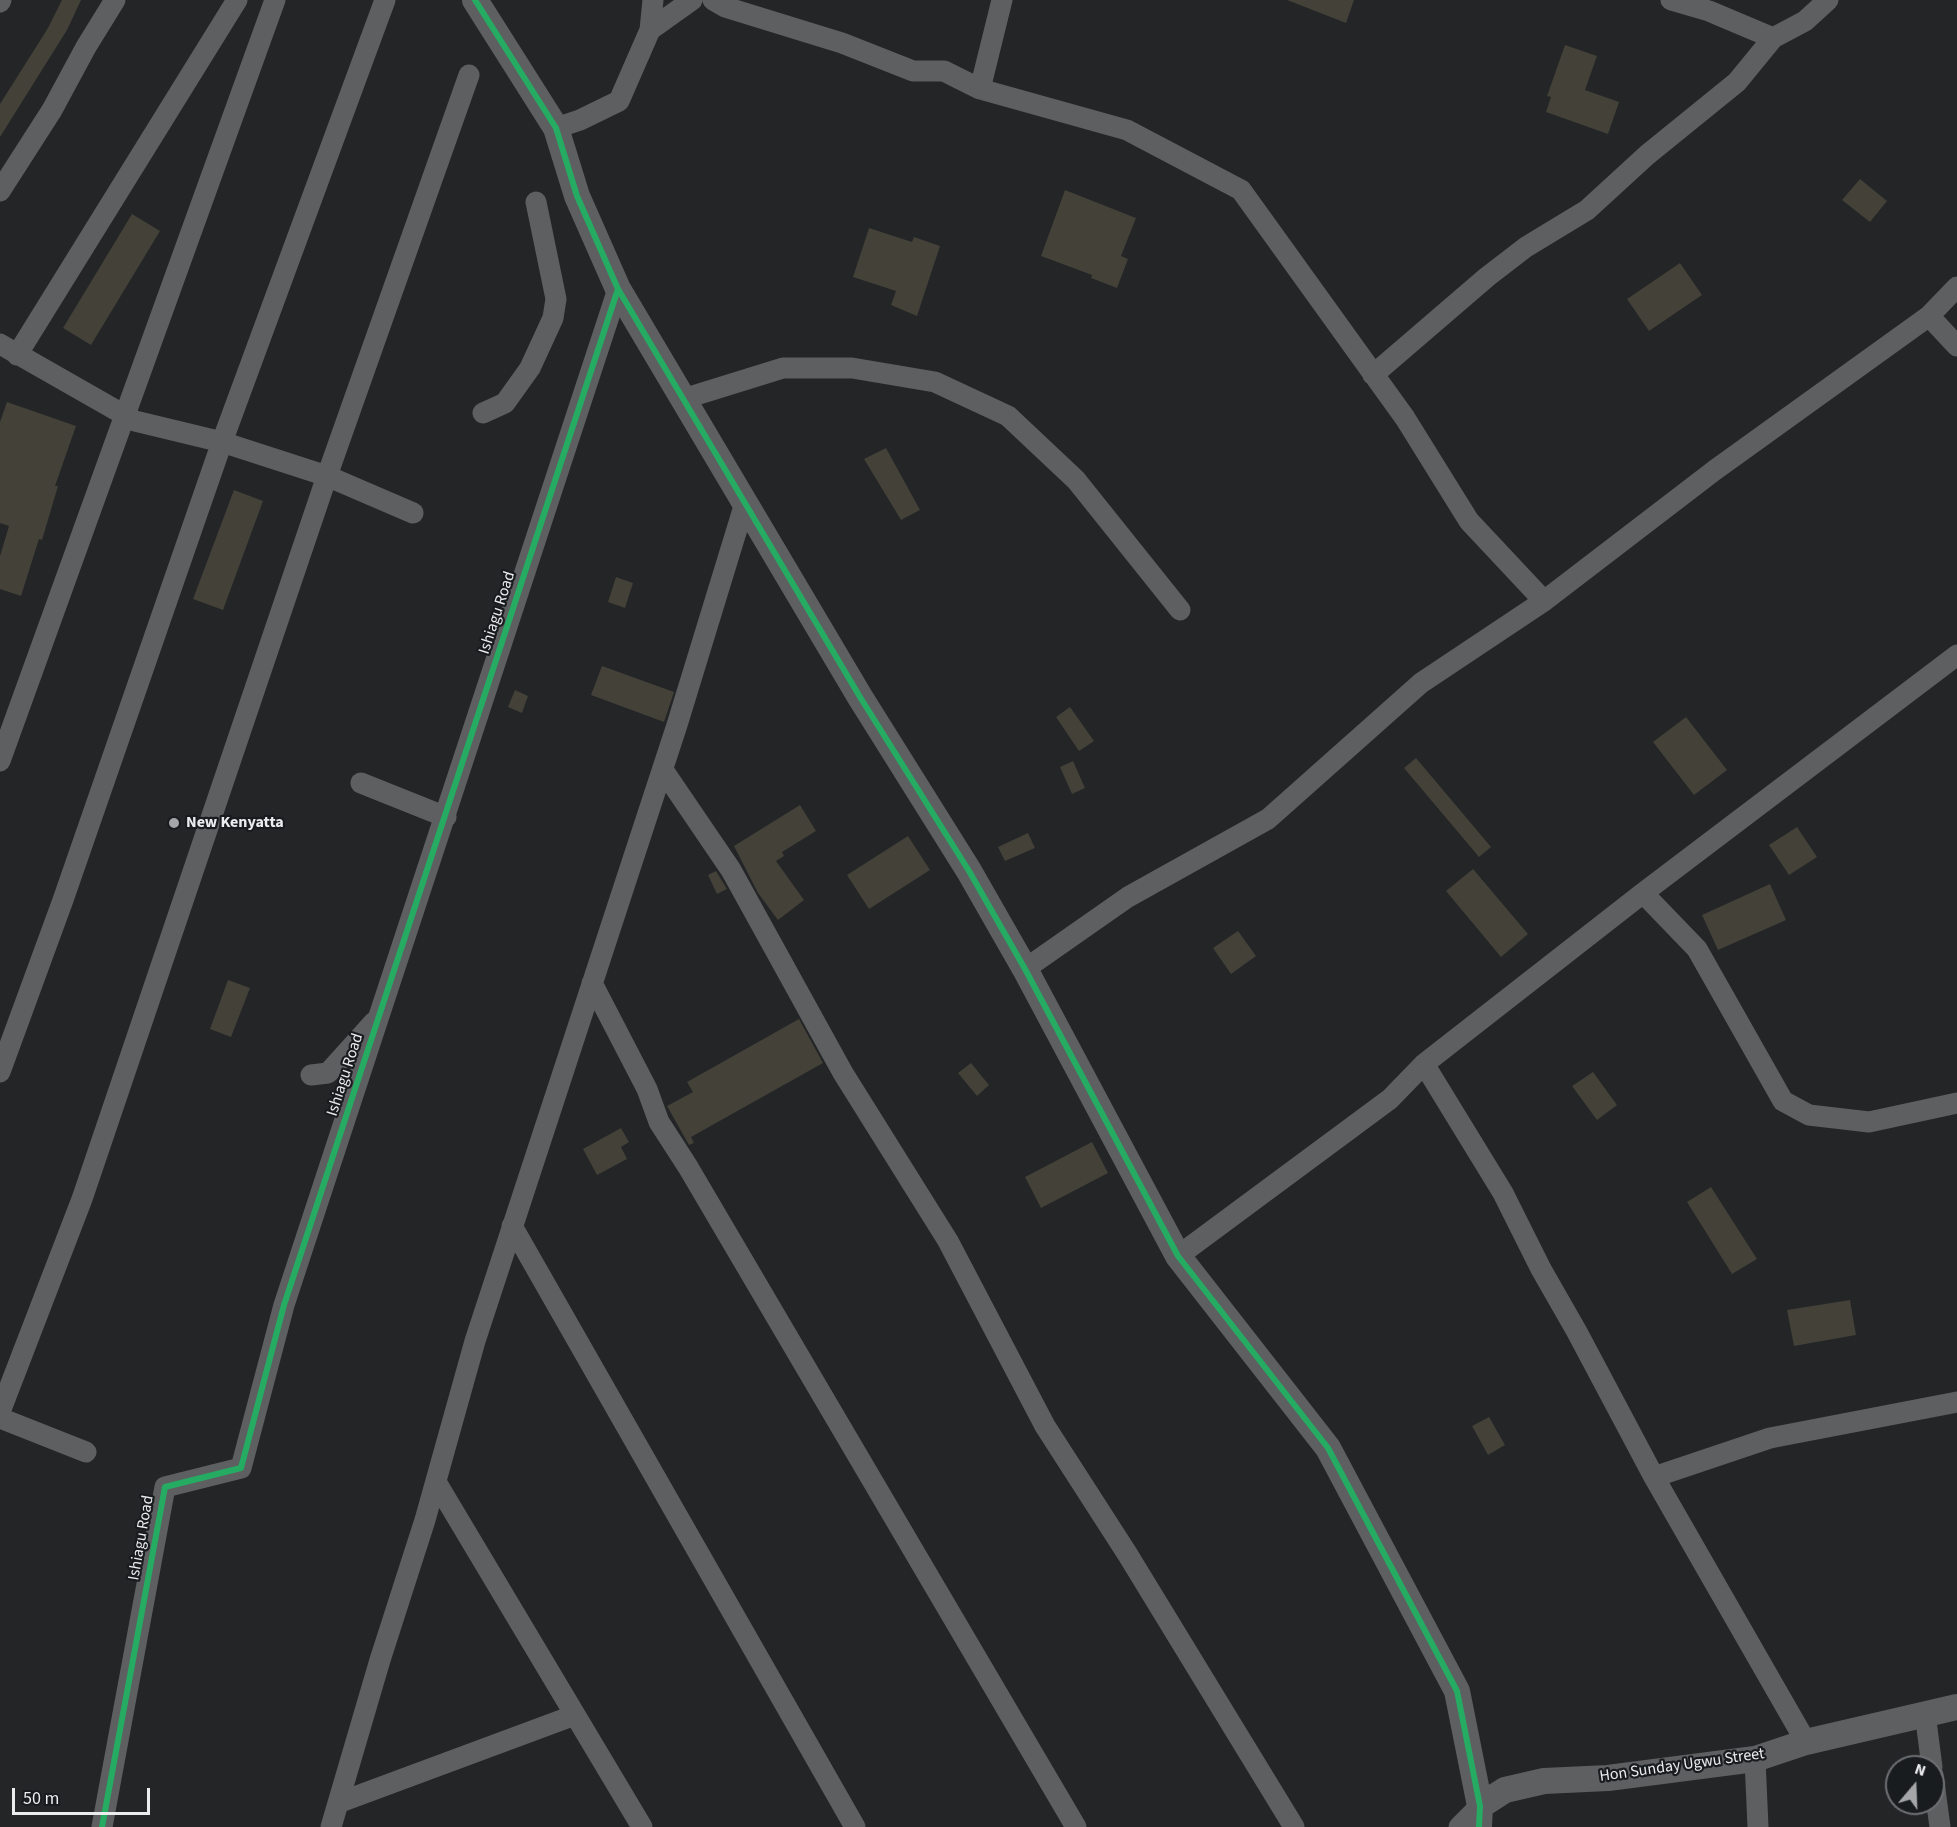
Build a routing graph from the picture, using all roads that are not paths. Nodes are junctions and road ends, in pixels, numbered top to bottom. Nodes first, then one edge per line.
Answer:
1 (115, 0) edge
2 (237, 0) edge
3 (275, 0) edge
4 (385, 0) edge
5 (475, 0) edge
6 (653, 0) edge
7 (692, 0) edge
8 (713, 0) edge
9 (1002, 0) edge
10 (1671, 0) edge
11 (1828, 0) edge
12 (650, 30) junction
13 (1773, 38) junction
14 (469, 75) dead end
15 (980, 89) junction
16 (556, 128) junction
17 (0, 192) edge
18 (536, 202) dead end
19 (1957, 286) edge
20 (618, 289) junction
21 (1929, 316) junction
22 (1957, 346) edge
23 (9, 350) edge
24 (1373, 375) junction
25 (683, 399) junction
26 (483, 413) dead end
27 (124, 415) junction
28 (222, 442) junction
29 (327, 476) junction
30 (745, 503) junction
31 (413, 513) dead end
32 (1544, 601) junction
33 (1180, 610) dead end
34 (1957, 655) edge
35 (0, 761) edge
36 (663, 770) junction
37 (361, 783) dead end
38 (446, 817) junction
39 (1643, 892) junction
40 (1025, 969) junction
41 (592, 983) junction
42 (380, 1015) junction
43 (1424, 1064) junction
44 (0, 1072) edge
45 (311, 1075) dead end
46 (1957, 1103) edge
47 (512, 1226) junction
48 (1178, 1256) junction
49 (1957, 1402) edge
50 (0, 1412) edge
51 (0, 1418) edge
52 (86, 1452) dead end
53 (1653, 1477) junction
54 (436, 1482) junction
55 (1957, 1707) edge
56 (1925, 1713) junction
57 (575, 1715) junction
58 (1806, 1742) junction
59 (1930, 1755) edge
60 (1755, 1759) junction
61 (338, 1803) junction
62 (1480, 1816) edge
63 (102, 1827) edge
64 (331, 1827) edge
65 (642, 1827) edge
66 (855, 1827) edge
67 (1076, 1827) edge
68 (1294, 1827) edge
69 (1459, 1827) edge
70 (1758, 1827) edge

1 - 17 street
2 - 23 street
3 - 27 street
4 - 28 street
5 - 16 street
6 - 12 street
7 - 12 street
8 - 15 street
9 - 15 street
10 - 13 street
11 - 13 street
12 - 16 street
13 - 24 street
14 - 29 street
15 - 24 street
16 - 20 street
18 - 26 street
19 - 21 street
20 - 25 street
20 - 38 street, Ishiagu Road
21 - 22 street
21 - 32 street
23 - 27 street
24 - 32 street
25 - 30 street
25 - 33 street
27 - 28 street
27 - 35 street
28 - 29 street
28 - 44 street
29 - 31 street
29 - 50 street
30 - 36 street
30 - 40 street
32 - 40 street
34 - 39 street
36 - 41 street
36 - 68 street
37 - 38 street
38 - 42 street, Ishiagu Road
39 - 43 street
39 - 46 street
40 - 48 street
41 - 47 street
41 - 67 street
42 - 45 street
42 - 63 street, Ishiagu Road
43 - 48 street
43 - 53 street
47 - 54 street
47 - 66 street
48 - 62 street
49 - 53 street
51 - 52 street
53 - 58 street
54 - 57 street
54 - 61 street
55 - 56 street, Hon Sunday Ugwu Street
56 - 58 street, Hon Sunday Ugwu Street
56 - 59 street
57 - 61 street
57 - 65 street
58 - 60 street, Hon Sunday Ugwu Street
60 - 62 street, Hon Sunday Ugwu Street
60 - 70 street
61 - 64 street
62 - 69 street

